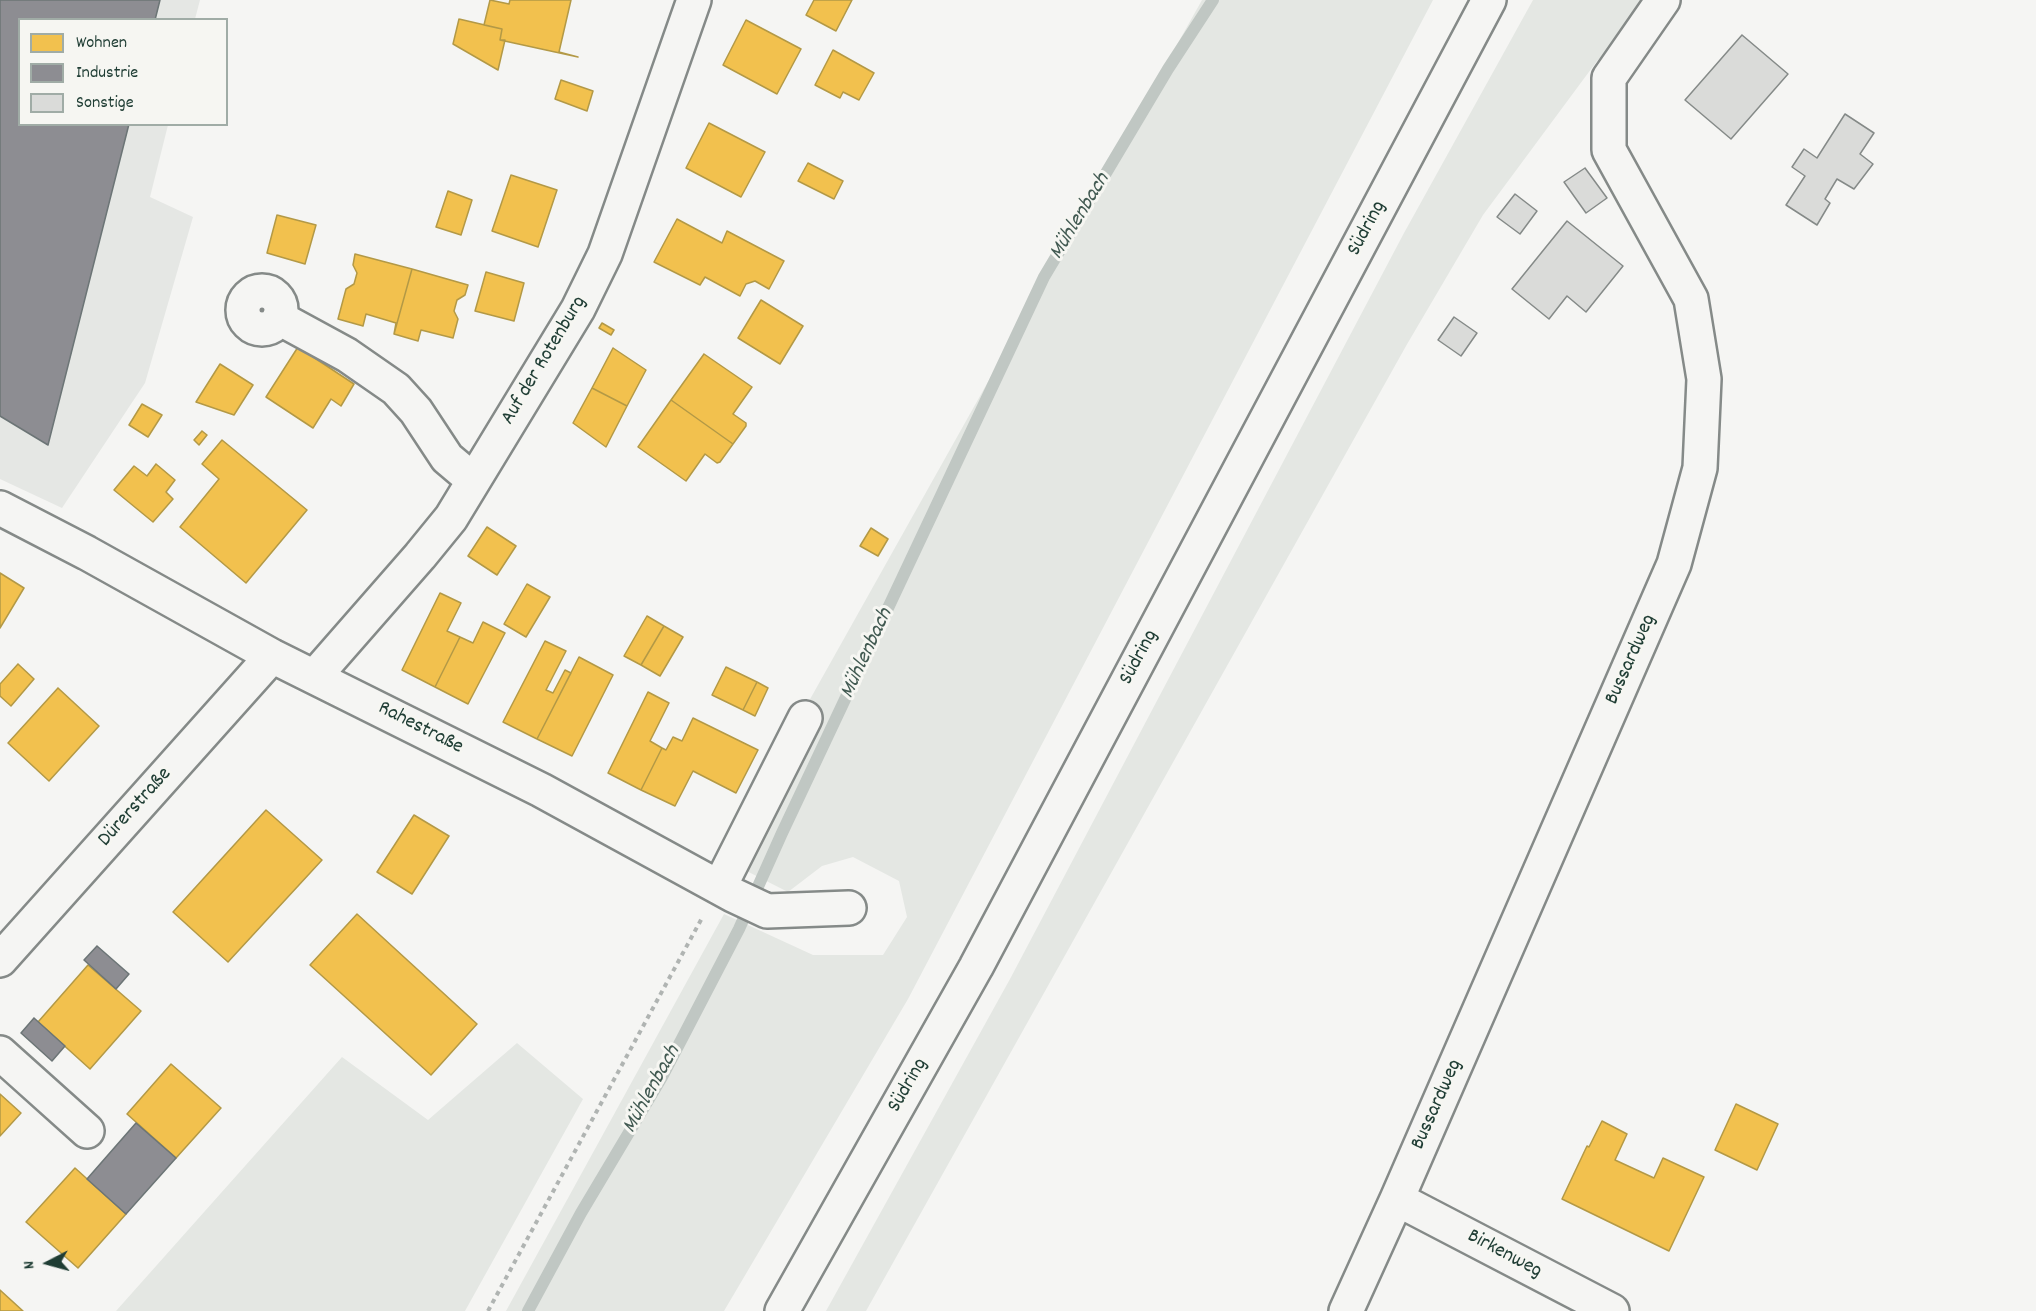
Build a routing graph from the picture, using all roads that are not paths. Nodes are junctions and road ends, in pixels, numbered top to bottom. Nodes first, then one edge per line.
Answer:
1 (694, 0) edge
2 (1489, 0) edge
3 (1663, 0) edge
4 (279, 318) dead end
5 (473, 480) junction
6 (0, 508) edge
7 (272, 656) junction
8 (315, 676) junction
9 (806, 718) dead end
10 (727, 890) junction
11 (849, 908) dead end
12 (0, 960) edge
13 (0, 1053) edge
14 (87, 1131) dead end
15 (1397, 1199) junction
16 (782, 1311) edge
17 (1346, 1311) edge
18 (1612, 1311) edge

1 - 5 street, Auf der Rotenburg
2 - 16 street, Südring
3 - 15 street, Bussardweg
4 - 5 street
5 - 8 street, Auf der Rotenburg
6 - 7 street, Rahestraße
7 - 8 street, Rahestraße
7 - 12 street, Dürerstraße
8 - 10 street, Rahestraße
9 - 10 street
10 - 11 street, Rahestraße
13 - 14 street
15 - 17 street, Bussardweg
15 - 18 street, Birkenweg

